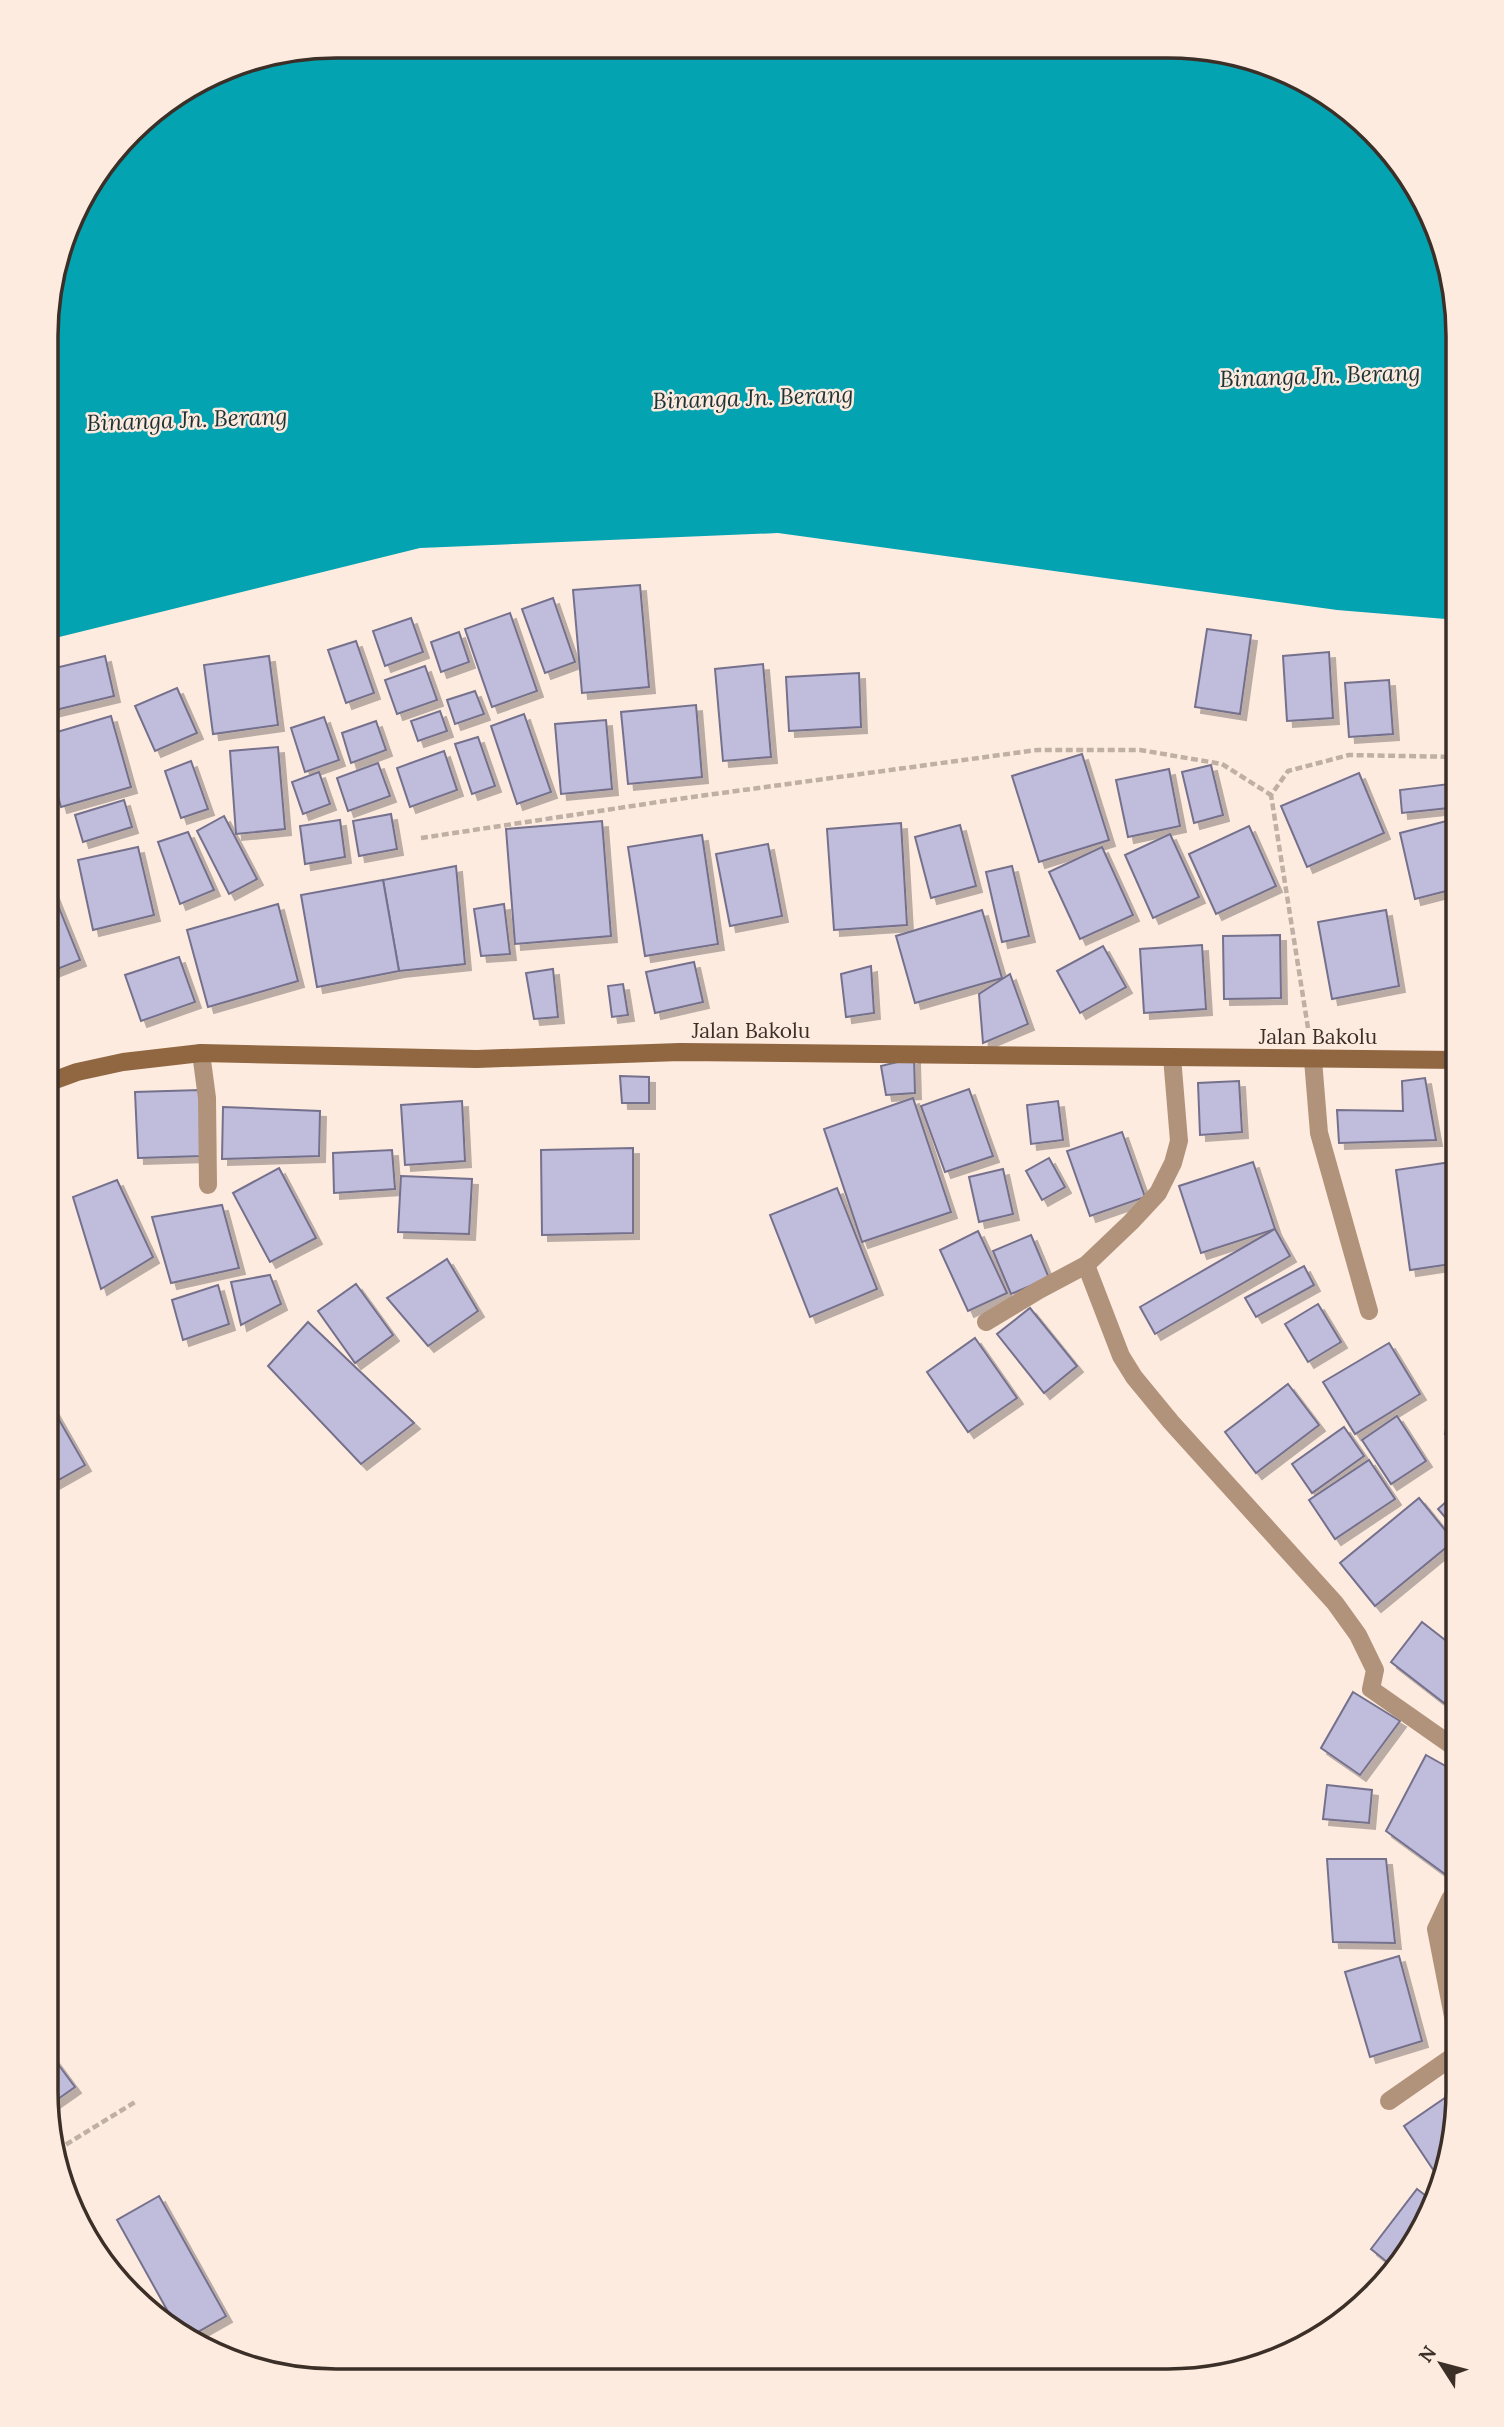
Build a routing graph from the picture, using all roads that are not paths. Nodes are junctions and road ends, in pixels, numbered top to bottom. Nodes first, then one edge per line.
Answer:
1 (201, 1053) junction
2 (1172, 1057) junction
3 (1313, 1060) junction
4 (1446, 1060) edge
5 (58, 1079) edge
6 (208, 1185) dead end
7 (1086, 1265) junction
8 (1369, 1311) dead end
9 (986, 1322) dead end
10 (1446, 1742) edge
11 (1446, 1908) edge
12 (1446, 1980) edge
13 (1446, 2061) edge
14 (1389, 2101) dead end

1 - 2 main road, Jalan Bakolu
1 - 5 main road, Jalan Bakolu
1 - 6 street
2 - 3 main road, Jalan Bakolu
2 - 7 street
3 - 4 main road, Jalan Bakolu
3 - 8 street
7 - 9 street
7 - 10 street
11 - 12 street
13 - 14 street

